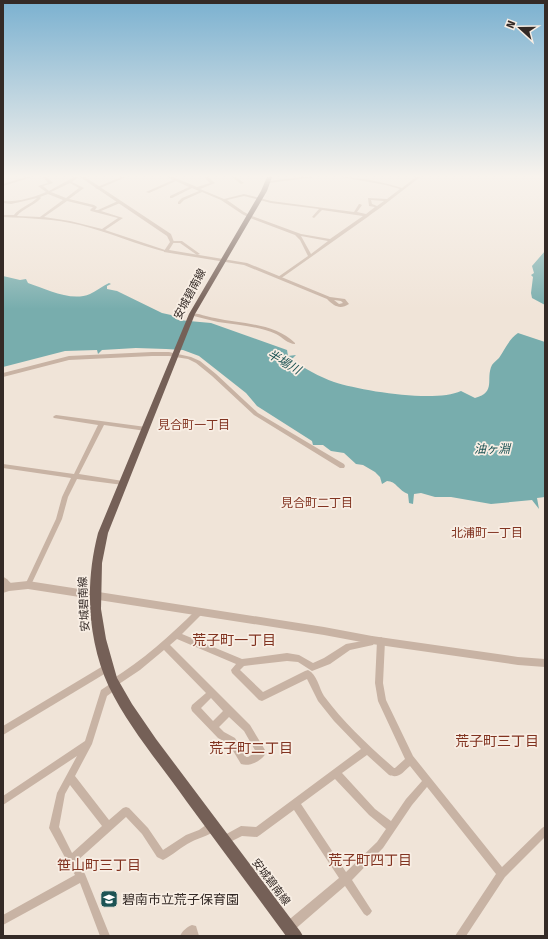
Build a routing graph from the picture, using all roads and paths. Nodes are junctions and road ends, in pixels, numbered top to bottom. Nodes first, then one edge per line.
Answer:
1 (58, 221) edge
2 (117, 221) edge
3 (148, 221) edge
4 (246, 221) edge
5 (262, 221) edge
6 (360, 221) edge
7 (102, 230) junction
8 (296, 233) junction
9 (332, 241) junction
10 (172, 242) junction
11 (166, 251) junction
12 (198, 254) dead end
13 (310, 256) junction
14 (224, 260) junction
15 (280, 278) junction
16 (329, 298) dead end
17 (192, 314) junction
18 (293, 343) dead end
19 (175, 354) junction
20 (3, 375) edge
21 (56, 417) dead end
22 (102, 423) junction
23 (146, 429) junction
24 (3, 466) edge
25 (342, 466) dead end
26 (76, 476) junction
27 (123, 483) junction
28 (28, 585) junction
29 (5, 586) edge
30 (95, 596) junction
31 (199, 612) junction
32 (177, 635) junction
33 (377, 641) junction
34 (164, 645) junction
35 (242, 663) junction
36 (545, 663) edge
37 (108, 667) junction
38 (114, 684) junction
39 (211, 693) junction
40 (229, 711) junction
41 (214, 726) junction
42 (3, 731) edge
43 (88, 744) junction
44 (366, 750) junction
45 (410, 760) junction
46 (336, 772) junction
47 (70, 777) junction
48 (427, 781) junction
49 (3, 801) edge
50 (295, 803) junction
51 (213, 825) junction
52 (108, 827) junction
53 (392, 828) junction
54 (545, 831) edge
55 (224, 840) junction
56 (71, 860) junction
57 (502, 874) junction
58 (82, 878) junction
59 (345, 880) junction
60 (367, 911) dead end
61 (3, 920) edge
62 (292, 932) edge
63 (105, 936) edge
64 (185, 936) edge
65 (194, 936) edge
66 (460, 936) edge

1 - 7 street
2 - 7 street
3 - 10 street
4 - 14 main road, 安城碧南線
5 - 8 street
6 - 9 street
7 - 11 street
8 - 9 street
8 - 13 street
9 - 13 street
10 - 11 street
10 - 12 street
11 - 14 street
13 - 15 street
14 - 15 street
14 - 17 main road, 安城碧南線
15 - 16 street
17 - 18 street
17 - 19 main road, 安城碧南線
19 - 20 street
19 - 23 main road, 安城碧南線
19 - 25 street
21 - 22 street
22 - 23 street
22 - 26 street
23 - 27 main road, 安城碧南線
24 - 26 street
26 - 27 street
26 - 28 street
27 - 30 main road, 安城碧南線
28 - 29 street
28 - 30 street
30 - 31 street
30 - 37 main road, 安城碧南線
31 - 32 street
31 - 33 street
32 - 34 street
32 - 35 street
33 - 35 street
33 - 36 street
33 - 45 street
34 - 38 street
34 - 39 street
35 - 44 street
37 - 38 main road, 安城碧南線
37 - 42 street
38 - 43 street
38 - 51 main road, 安城碧南線
39 - 40 street
39 - 41 street
40 - 41 street
40 - 41 street
43 - 47 street
43 - 49 street
44 - 45 street
44 - 46 street
45 - 48 street
46 - 50 street
46 - 53 street
47 - 52 street
47 - 56 street
48 - 53 street
48 - 57 street
50 - 55 street
50 - 59 street
51 - 52 street
51 - 55 main road, 安城碧南線
52 - 56 street
53 - 59 street
54 - 57 street
55 - 62 main road, 安城碧南線
56 - 58 street
57 - 66 street
58 - 61 street
58 - 63 street
59 - 60 street
59 - 62 street
64 - 65 street

